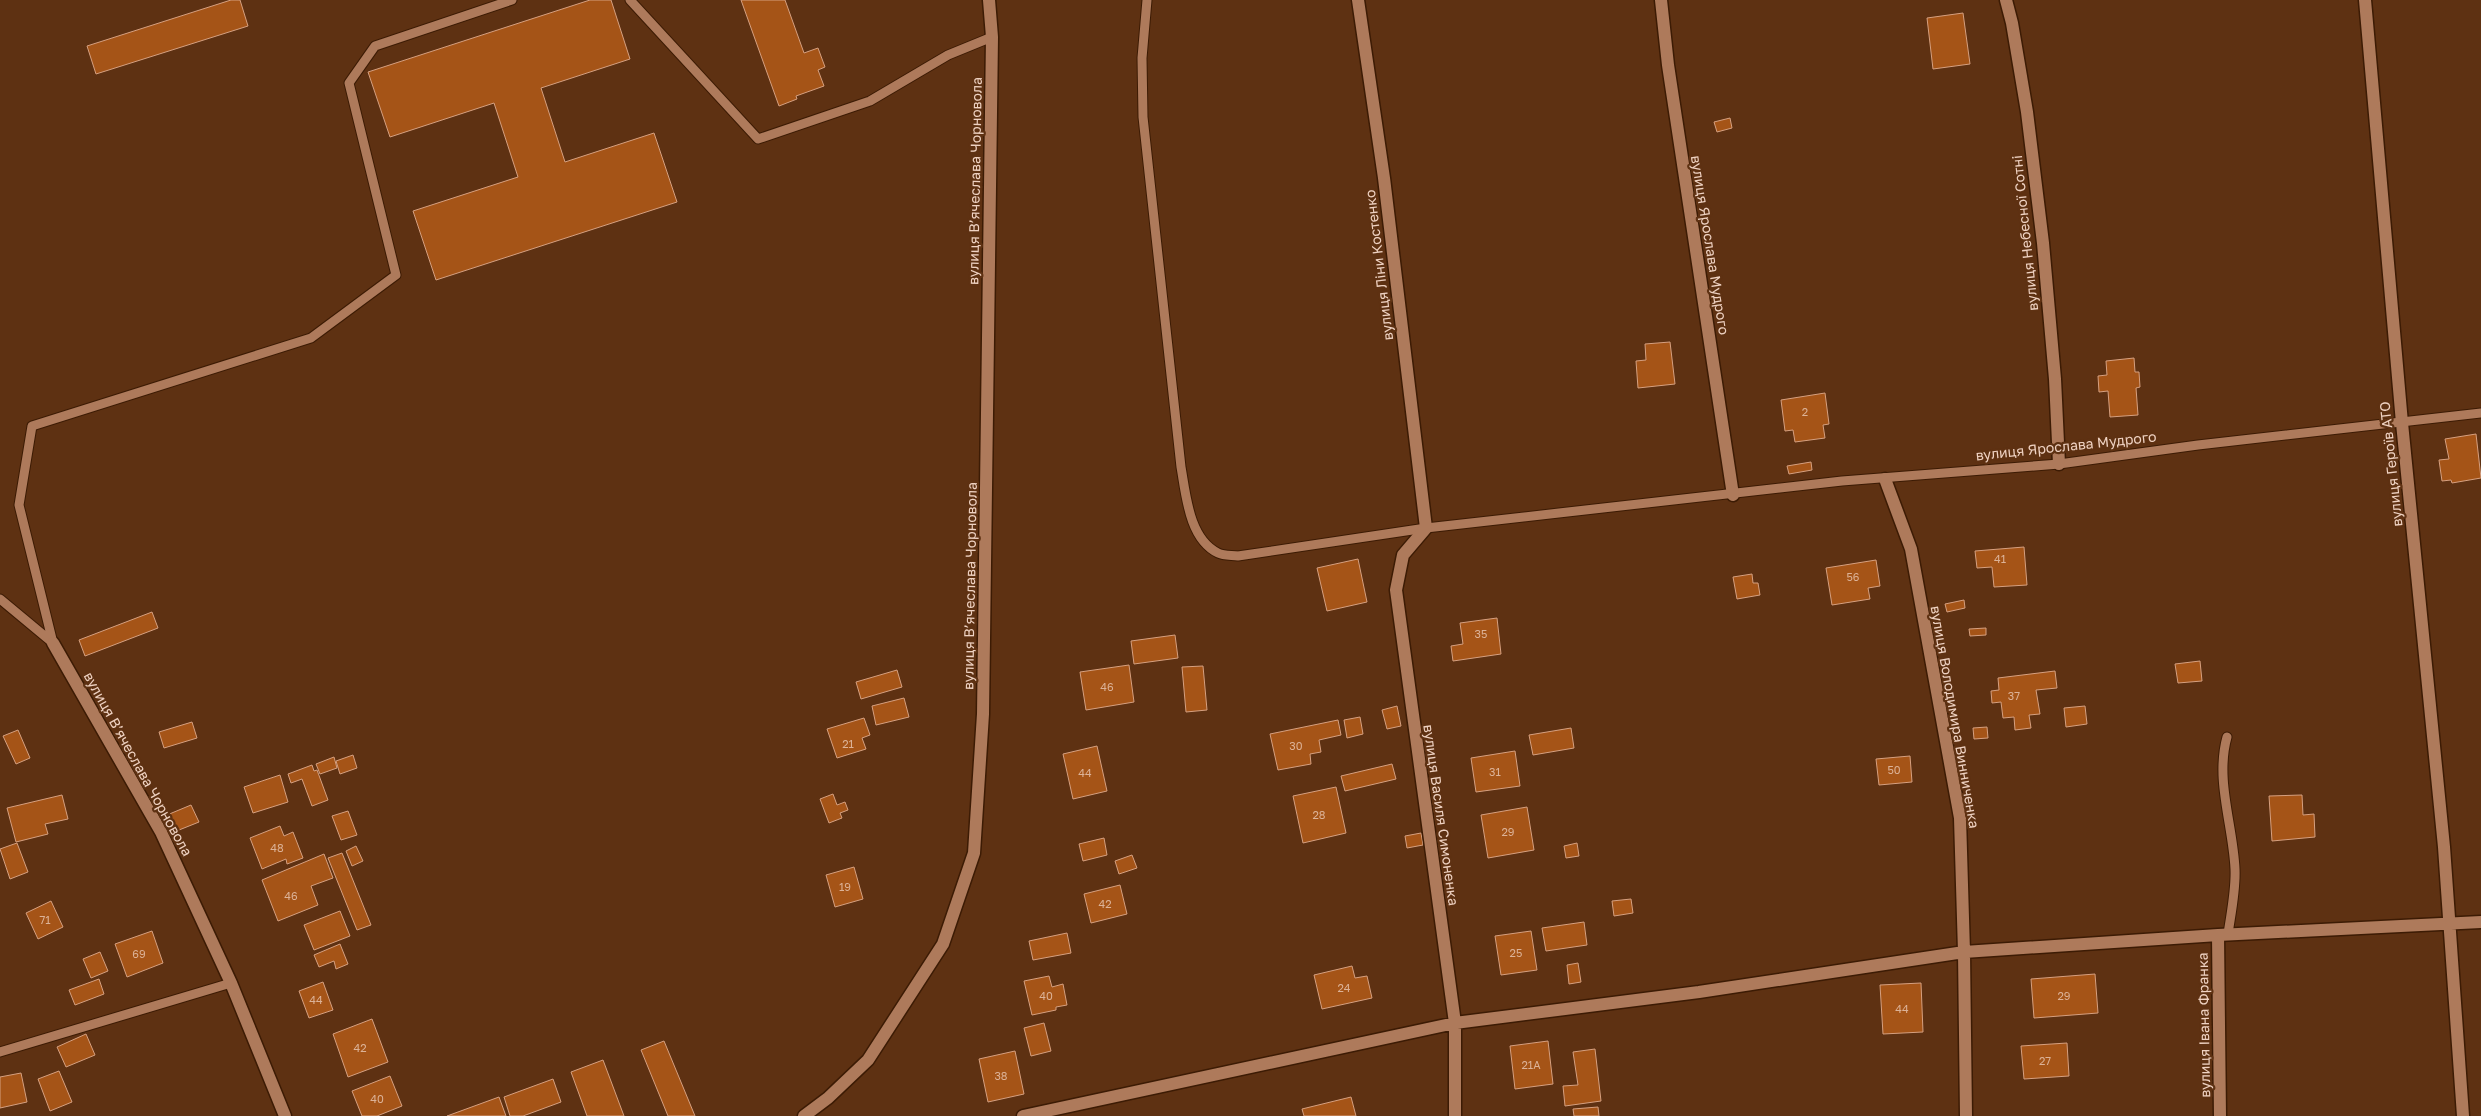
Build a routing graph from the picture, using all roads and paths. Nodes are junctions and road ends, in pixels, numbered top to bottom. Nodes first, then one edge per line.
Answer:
1 (512, 0) edge
2 (630, 0) edge
3 (989, 0) edge
4 (1147, 0) edge
5 (1358, 0) edge
6 (1660, 0) edge
7 (2006, 0) edge
8 (2365, 0) edge
9 (992, 37) junction
10 (2481, 413) edge
11 (2402, 423) junction
12 (2059, 464) junction
13 (1885, 478) junction
14 (1733, 494) junction
15 (1426, 528) junction
16 (0, 599) edge
17 (53, 643) junction
18 (2227, 737) dead end
19 (2481, 922) edge
20 (2448, 924) junction
21 (2223, 934) junction
22 (1964, 952) junction
23 (231, 983) junction
24 (1455, 1023) junction
25 (0, 1052) edge
26 (285, 1116) edge
27 (804, 1116) edge
28 (1022, 1116) edge
29 (1455, 1116) edge
30 (1966, 1116) edge
31 (2220, 1116) edge
32 (2463, 1116) edge

1 - 17 lane
2 - 9 lane
3 - 9 street, вулиця Вʼячеслава Чорновола
4 - 15 lane, вулиця Ярослава Мудрого
5 - 15 street, вулиця Ліни Костенко
6 - 14 street, вулиця Ярослава Мудрого
7 - 12 street, вулиця Небесної Сотні
8 - 11 street, вулиця Героїв АТО
9 - 27 street, вулиця Вʼячеслава Чорновола
10 - 11 lane, вулиця Ярослава Мудрого
11 - 12 lane, вулиця Ярослава Мудрого
11 - 20 street, вулиця Героїв АТО
12 - 13 lane, вулиця Ярослава Мудрого
13 - 14 lane, вулиця Ярослава Мудрого
13 - 22 street, вулиця Володимира Винниченка
14 - 15 lane, вулиця Ярослава Мудрого
15 - 24 street, вулиця Василя Симоненка
16 - 17 lane
17 - 23 street, вулиця Вʼячеслава Чорновола
18 - 21 lane
19 - 20 street
20 - 21 street
20 - 32 street, вулиця Героїв АТО
21 - 22 street
21 - 31 street, вулиця Івана Франка
22 - 24 street
22 - 30 street, вулиця Володимира Винниченка
23 - 25 lane
23 - 26 street, вулиця Вʼячеслава Чорновола
24 - 28 street
24 - 29 street, вулиця Василя Симоненка

